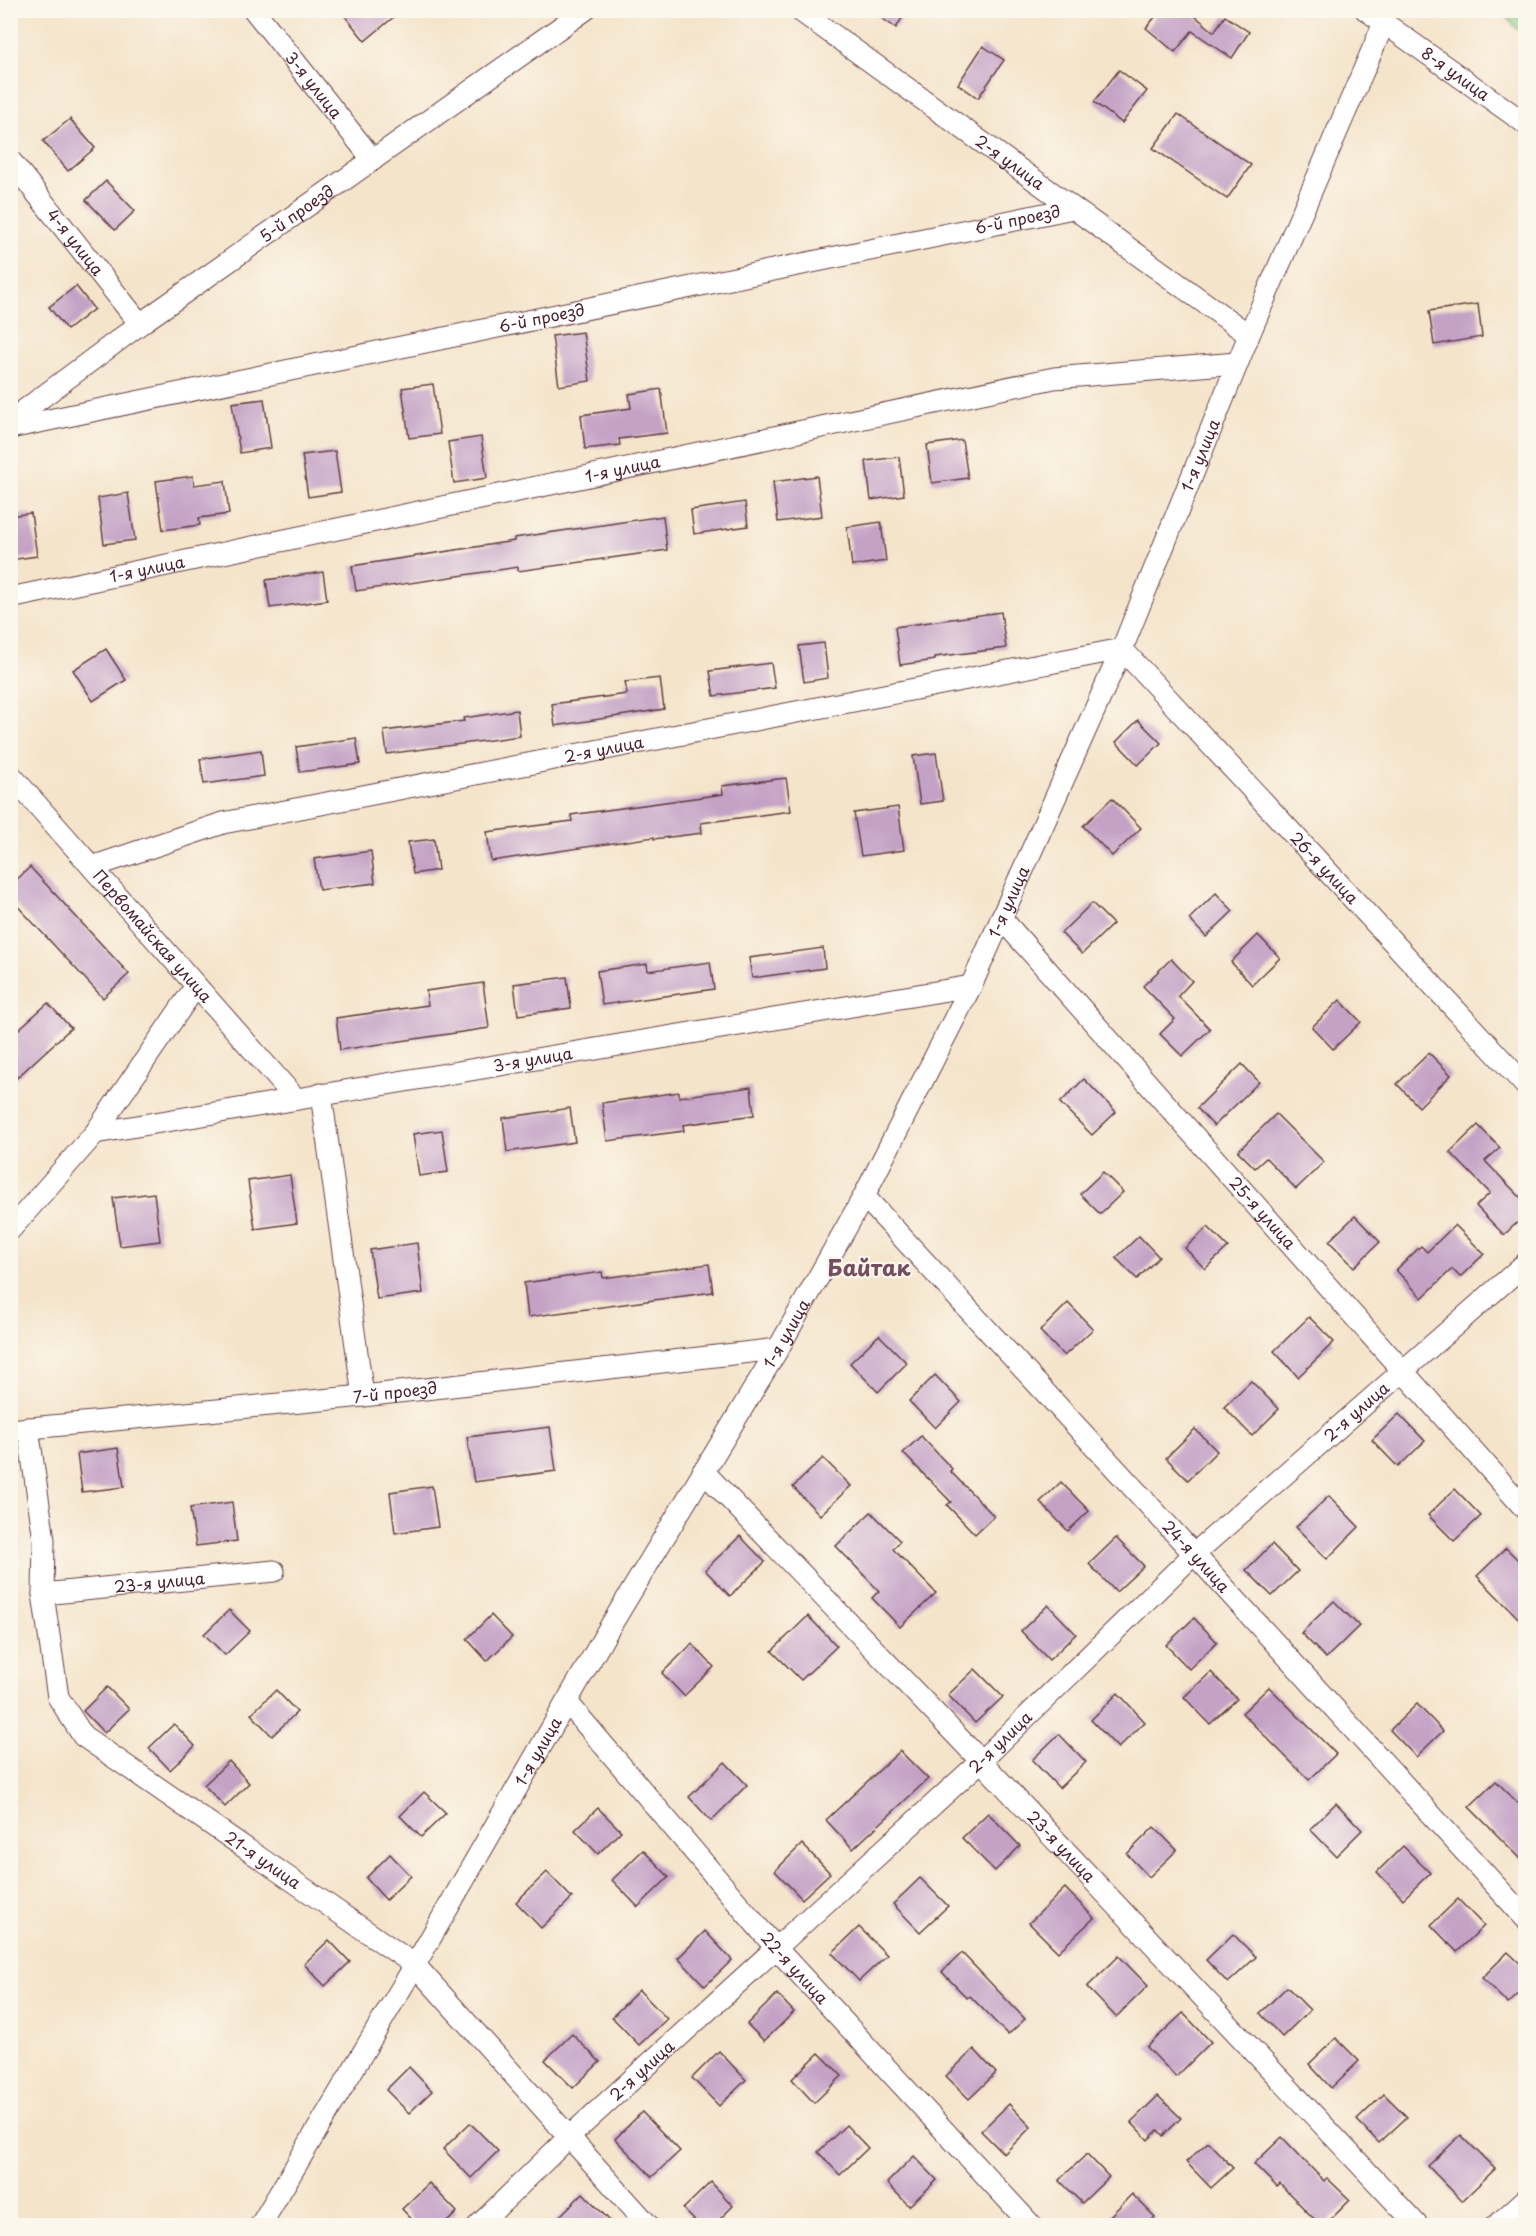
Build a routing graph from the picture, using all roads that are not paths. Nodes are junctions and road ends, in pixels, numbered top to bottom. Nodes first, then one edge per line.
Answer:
1 (254, 10) edge
2 (585, 10) edge
3 (799, 10) edge
4 (1366, 10) edge
5 (1383, 17) edge
6 (1526, 124) edge
7 (10, 160) edge
8 (373, 160) junction
9 (1073, 208) junction
10 (140, 324) junction
11 (1249, 334) junction
12 (1237, 363) junction
13 (10, 421) edge
14 (10, 428) edge
15 (10, 598) edge
16 (1122, 649) junction
17 (10, 774) edge
18 (92, 867) junction
19 (1001, 918) junction
20 (196, 986) junction
21 (971, 986) junction
22 (1526, 1086) edge
23 (321, 1094) junction
24 (294, 1098) junction
25 (95, 1133) junction
26 (864, 1196) junction
27 (10, 1230) edge
28 (1526, 1263) edge
29 (778, 1348) junction
30 (1403, 1373) junction
31 (363, 1396) junction
32 (20, 1429) edge
33 (703, 1471) junction
34 (1526, 1510) edge
35 (1194, 1554) junction
36 (274, 1571) dead end
37 (43, 1594) junction
38 (567, 1702) junction
39 (981, 1761) junction
40 (1526, 1919) edge
41 (775, 1947) junction
42 (415, 1965) junction
43 (569, 2137) junction
44 (1526, 2199) edge
45 (261, 2225) edge
46 (478, 2226) edge
47 (649, 2226) edge
48 (1032, 2226) edge
49 (1418, 2226) edge
50 (1496, 2226) edge

1 - 8 street, 3-я улица
2 - 8 street, 5-й проезд
3 - 9 street, 2-я улица
4 - 5 street
5 - 6 street, 8-я улица
5 - 11 street, 1-я улица
7 - 10 street, 4-я улица
8 - 10 street, 5-й проезд
9 - 11 street, 2-я улица
9 - 14 street, 6-й проезд
10 - 13 street, 5-й проезд
11 - 12 street, 1-я улица
12 - 15 street, 1-я улица
12 - 16 street, 1-я улица
16 - 18 street, 2-я улица
16 - 19 street, 1-я улица
16 - 22 street, 26-я улица
17 - 18 street, Первомайская улица
18 - 20 street, Первомайская улица
19 - 21 street, 1-я улица
19 - 30 street, 25-я улица
20 - 24 street, Первомайская улица
20 - 25 street
21 - 23 street, 3-я улица
21 - 26 street, 1-я улица
23 - 24 street, 3-я улица
23 - 31 street
24 - 25 street, 3-я улица
25 - 27 street
26 - 29 street, 1-я улица
26 - 35 street, 24-я улица
28 - 30 street, 2-я улица
29 - 31 street, 7-й проезд
29 - 33 street, 1-я улица
30 - 34 street, 25-я улица
30 - 35 street, 2-я улица
31 - 32 street, 7-й проезд
32 - 37 street, 21-я улица
33 - 38 street, 1-я улица
33 - 39 street, 23-я улица
35 - 39 street, 2-я улица
35 - 40 street, 24-я улица
36 - 37 street, 23-я улица
37 - 42 street, 21-я улица
38 - 41 street, 22-я улица
38 - 42 street, 1-я улица
39 - 41 street, 2-я улица
39 - 49 street, 23-я улица
41 - 43 street, 2-я улица
41 - 48 street, 22-я улица
42 - 43 street, 21-я улица
42 - 45 street, 1-я улица
43 - 46 street, 2-я улица
43 - 47 street, 21-я улица
44 - 50 street

